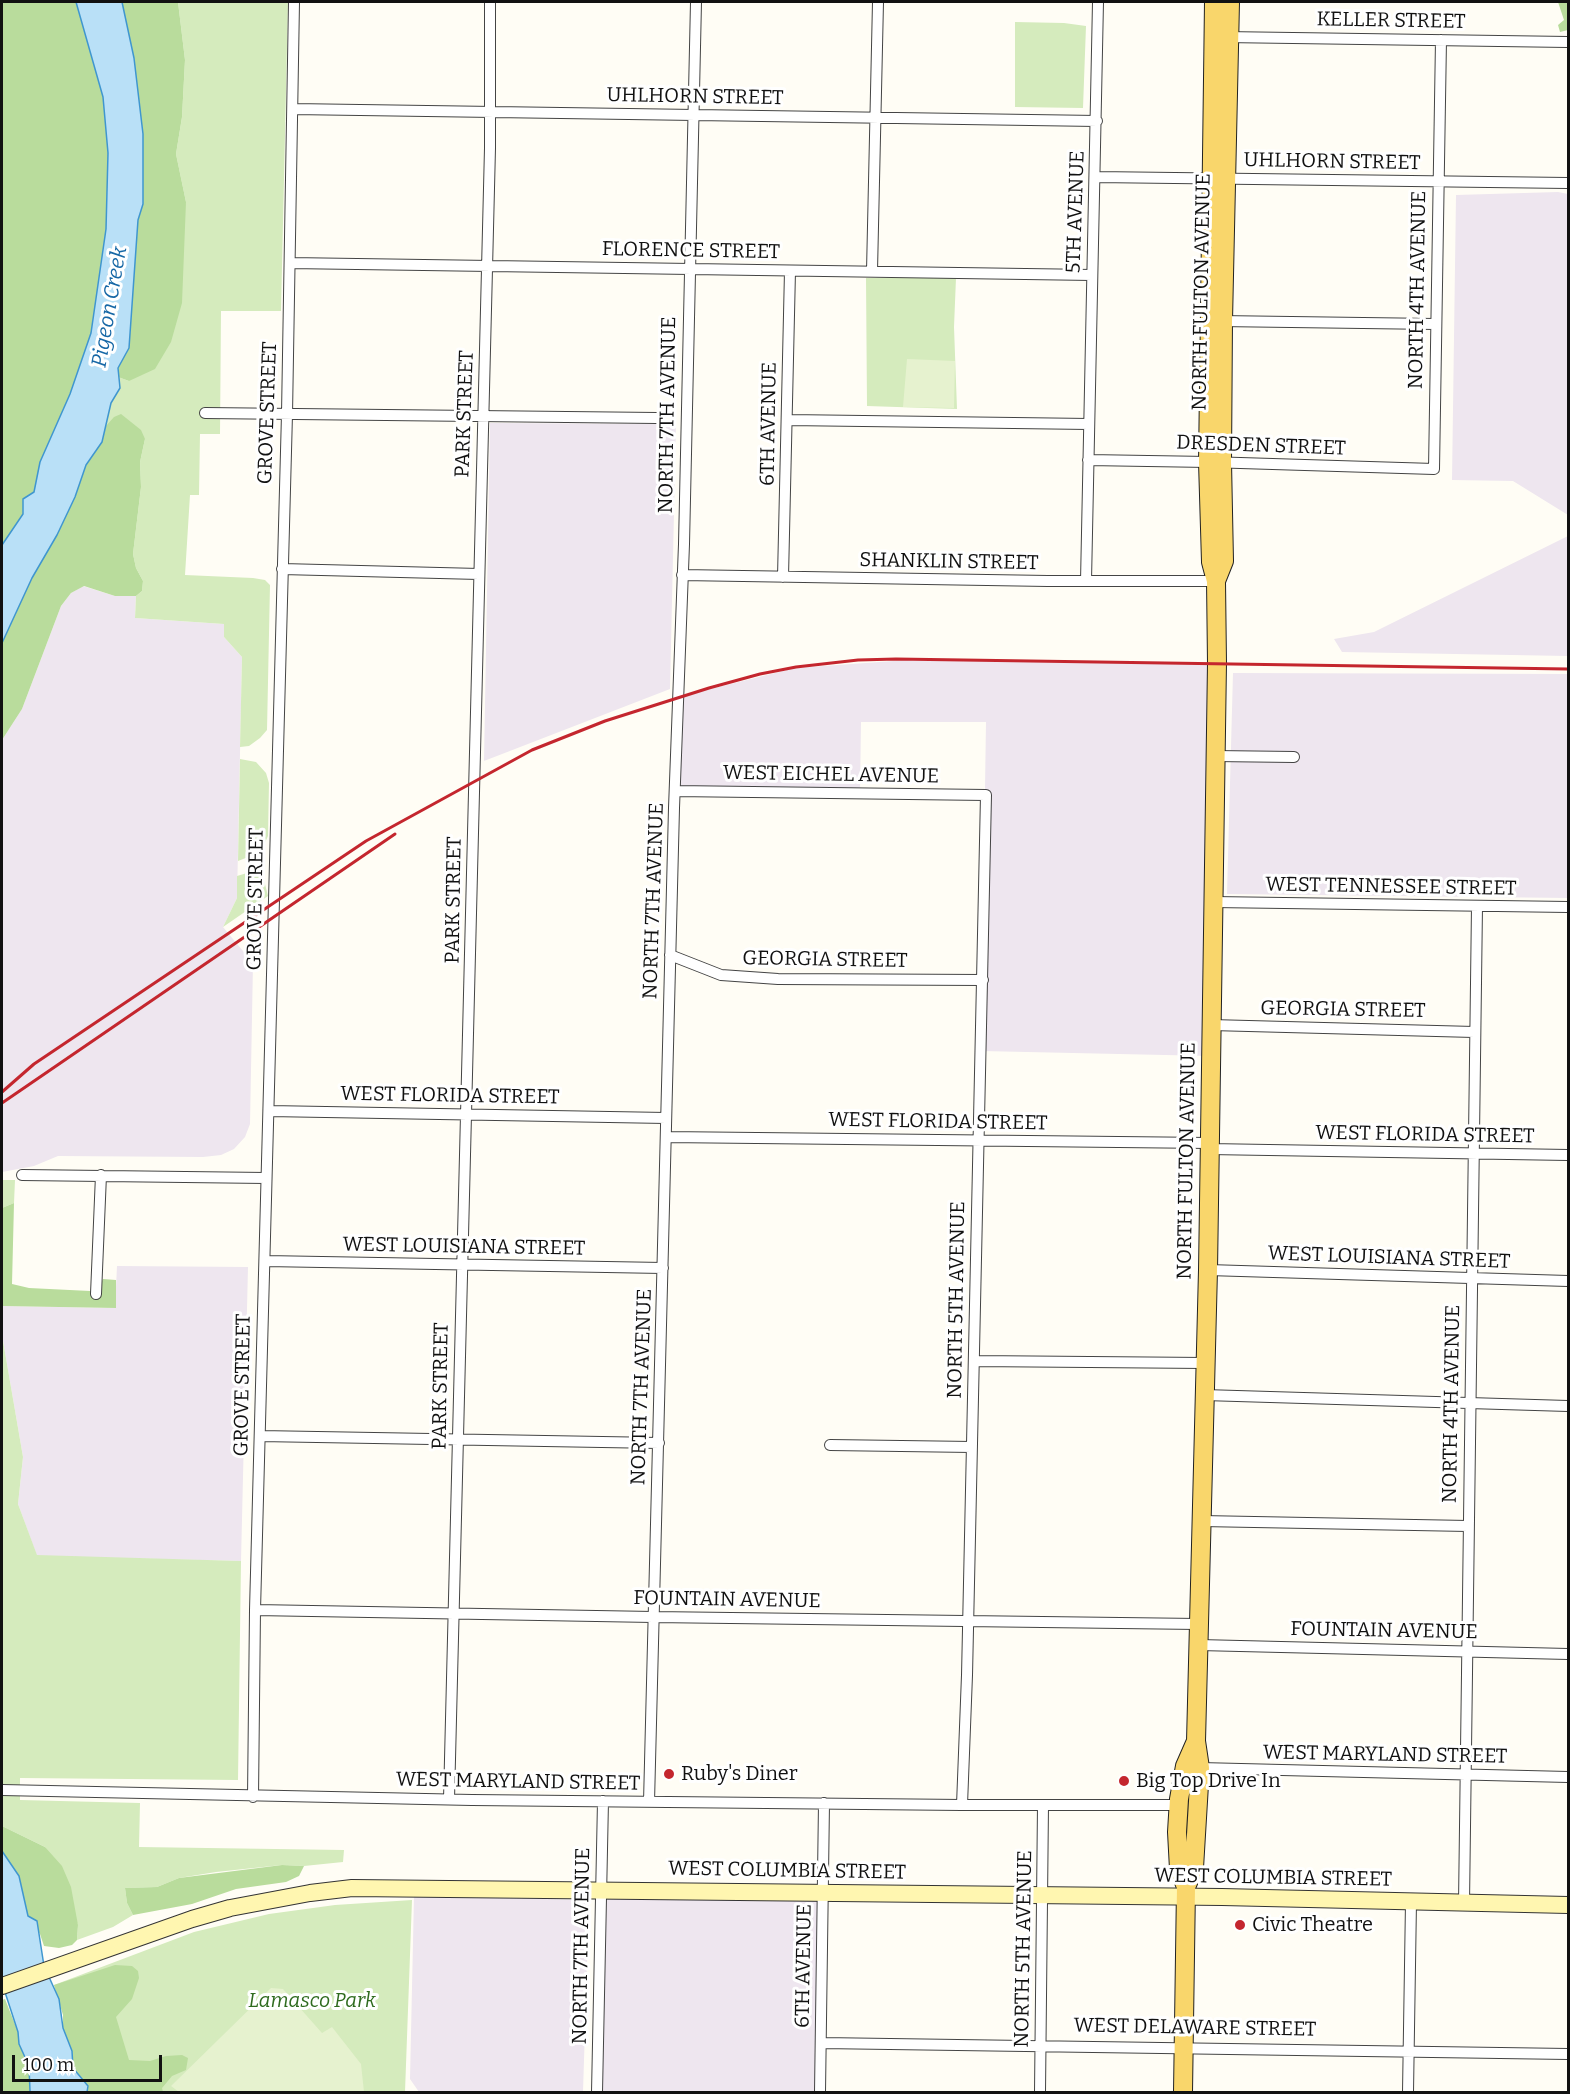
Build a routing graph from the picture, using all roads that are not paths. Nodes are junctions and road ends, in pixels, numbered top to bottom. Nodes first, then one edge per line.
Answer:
1 (294, 2) edge
2 (490, 2) edge
3 (696, 2) edge
4 (878, 2) edge
5 (1098, 2) edge
6 (1214, 2) edge
7 (1230, 2) edge
8 (1222, 37) junction
9 (1440, 40) junction
10 (1569, 42) edge
11 (293, 109) junction
12 (490, 112) junction
13 (694, 115) junction
14 (875, 118) junction
15 (1096, 121) junction
16 (1096, 177) junction
17 (1219, 179) junction
18 (1438, 181) junction
19 (1569, 183) edge
20 (290, 263) junction
21 (487, 265) junction
22 (689, 269) junction
23 (790, 271) junction
24 (872, 271) junction
25 (1092, 274) junction
26 (1217, 320) junction
27 (1435, 324) junction
28 (205, 413) dead end
29 (287, 414) junction
30 (483, 417) junction
31 (657, 418) dead end
32 (788, 420) junction
33 (1089, 424) junction
34 (1088, 460) junction
35 (1215, 462) junction
36 (1434, 469) joint
37 (282, 569) junction
38 (479, 574) junction
39 (682, 575) junction
40 (783, 577) junction
41 (1086, 581) junction
42 (1216, 581) junction
43 (1215, 756) junction
44 (1294, 757) dead end
45 (675, 791) junction
46 (986, 795) joint
47 (1213, 902) junction
48 (1477, 906) junction
49 (1569, 907) edge
50 (670, 955) junction
51 (983, 980) junction
52 (1211, 1025) junction
53 (1474, 1032) junction
54 (269, 1111) junction
55 (466, 1115) junction
56 (666, 1118) junction
57 (666, 1137) junction
58 (979, 1141) junction
59 (1209, 1146) junction
60 (1473, 1154) junction
61 (1569, 1155) edge
62 (22, 1175) dead end
63 (101, 1175) junction
64 (266, 1178) junction
65 (264, 1261) junction
66 (461, 1265) junction
67 (663, 1268) junction
68 (1208, 1270) junction
69 (1471, 1279) junction
70 (1569, 1281) edge
71 (96, 1294) dead end
72 (974, 1360) junction
73 (1205, 1363) junction
74 (1204, 1395) junction
75 (1471, 1403) junction
76 (1569, 1406) edge
77 (260, 1436) junction
78 (458, 1439) junction
79 (659, 1443) junction
80 (830, 1445) dead end
81 (972, 1448) junction
82 (1201, 1521) junction
83 (1468, 1526) junction
84 (255, 1610) junction
85 (454, 1614) junction
86 (653, 1617) junction
87 (967, 1621) junction
88 (1198, 1624) junction
89 (1199, 1645) junction
90 (1468, 1651) junction
91 (1569, 1654) edge
92 (1196, 1741) junction
93 (1200, 1768) junction
94 (1466, 1775) junction
95 (1569, 1777) edge
96 (4, 1790) edge
97 (253, 1797) junction
98 (449, 1799) junction
99 (603, 1801) junction
100 (648, 1802) junction
101 (824, 1803) junction
102 (1179, 1804) junction
103 (962, 1805) junction
104 (1043, 1805) junction
105 (602, 1890) junction
106 (1186, 1892) junction
107 (823, 1893) junction
108 (1043, 1895) junction
109 (1411, 1902) junction
110 (1464, 1903) junction
111 (1569, 1905) edge
112 (2, 1986) edge
113 (822, 2043) junction
114 (1040, 2048) junction
115 (1184, 2048) junction
116 (1408, 2052) junction
117 (1569, 2054) edge
118 (597, 2092) edge
119 (820, 2092) edge
120 (1040, 2092) edge
121 (1183, 2092) edge
122 (1408, 2092) edge

1 - 11 street, GROVE STREET
2 - 12 street, PARK STREET
3 - 13 street, NORTH 7TH AVENUE
4 - 14 street
5 - 15 street, 5TH AVENUE
6 - 8 main road, NORTH FULTON AVENUE
7 - 8 main road, NORTH FULTON AVENUE
8 - 9 street, KELLER STREET
8 - 17 main road, NORTH FULTON AVENUE
9 - 10 street, KELLER STREET
9 - 18 street, NORTH 4TH AVENUE
11 - 12 street, UHLHORN STREET
11 - 20 street, GROVE STREET
12 - 13 street, UHLHORN STREET
12 - 21 street, PARK STREET
13 - 14 street, UHLHORN STREET
13 - 22 street, NORTH 7TH AVENUE
14 - 15 street, UHLHORN STREET
14 - 24 street
15 - 16 street, 5TH AVENUE
16 - 17 street, UHLHORN STREET
16 - 25 street, 5TH AVENUE
17 - 18 street, UHLHORN STREET
17 - 26 main road, NORTH FULTON AVENUE
18 - 19 street, UHLHORN STREET
18 - 27 street, NORTH 4TH AVENUE
20 - 21 street, FLORENCE STREET
20 - 29 street, GROVE STREET
21 - 22 street, FLORENCE STREET
21 - 30 street, PARK STREET
22 - 23 street, FLORENCE STREET
22 - 39 street, NORTH 7TH AVENUE
23 - 24 street, FLORENCE STREET
23 - 32 street, 6TH AVENUE
24 - 25 street, FLORENCE STREET
25 - 33 street, 5TH AVENUE
26 - 27 street
26 - 35 main road, NORTH FULTON AVENUE
27 - 36 street, NORTH 4TH AVENUE
28 - 29 street
29 - 30 street
29 - 37 street, GROVE STREET
30 - 31 street
30 - 38 street, PARK STREET
32 - 33 street
32 - 40 street, 6TH AVENUE
33 - 34 street
34 - 35 street, DRESDEN STREET
34 - 41 street
35 - 36 street, DRESDEN STREET
35 - 42 main road, NORTH FULTON AVENUE
37 - 38 street
37 - 54 street, GROVE STREET
38 - 55 street, PARK STREET
39 - 40 street, SHANKLIN STREET
39 - 45 street, NORTH 7TH AVENUE
40 - 41 street, SHANKLIN STREET
41 - 42 street, SHANKLIN STREET
42 - 43 main road, NORTH FULTON AVENUE
43 - 44 street
43 - 47 main road, NORTH FULTON AVENUE
45 - 46 street, WEST EICHEL AVENUE
45 - 50 street, NORTH 7TH AVENUE
46 - 51 street, NORTH 5TH AVENUE
47 - 48 street, WEST TENNESSEE STREET
47 - 52 main road, NORTH FULTON AVENUE
48 - 49 street, WEST TENNESSEE STREET
48 - 53 street, NORTH 4TH AVENUE
50 - 51 street, GEORGIA STREET
50 - 56 street, NORTH 7TH AVENUE
51 - 58 street, NORTH 5TH AVENUE
52 - 53 street, GEORGIA STREET
52 - 59 main road, NORTH FULTON AVENUE
53 - 60 street, NORTH 4TH AVENUE
54 - 55 street, WEST FLORIDA STREET
54 - 64 street, GROVE STREET
55 - 56 street, WEST FLORIDA STREET
55 - 66 street, PARK STREET
56 - 57 street, NORTH 7TH AVENUE
57 - 58 street, WEST FLORIDA STREET
57 - 67 street, NORTH 7TH AVENUE
58 - 59 street, WEST FLORIDA STREET
58 - 72 street, NORTH 5TH AVENUE
59 - 60 street, WEST FLORIDA STREET
59 - 68 main road, NORTH FULTON AVENUE
60 - 61 street, WEST FLORIDA STREET
60 - 69 street, NORTH 4TH AVENUE
62 - 63 street
63 - 64 street
63 - 71 street
64 - 65 street, GROVE STREET
65 - 66 street, WEST LOUISIANA STREET
65 - 77 street, GROVE STREET
66 - 67 street, WEST LOUISIANA STREET
66 - 78 street, PARK STREET
67 - 79 street, NORTH 7TH AVENUE
68 - 69 street, WEST LOUISIANA STREET
68 - 73 main road, NORTH FULTON AVENUE
69 - 70 street, WEST LOUISIANA STREET
69 - 75 street, NORTH 4TH AVENUE
72 - 73 street
72 - 81 street, NORTH 5TH AVENUE
73 - 74 main road, NORTH FULTON AVENUE
74 - 75 street
74 - 82 main road, NORTH FULTON AVENUE
75 - 76 street
75 - 83 street, NORTH 4TH AVENUE
77 - 78 street
77 - 84 street, GROVE STREET
78 - 79 street
78 - 85 street, PARK STREET
79 - 86 street, NORTH 7TH AVENUE
80 - 81 street
81 - 87 street, NORTH 5TH AVENUE
82 - 83 street
82 - 88 main road, NORTH FULTON AVENUE
83 - 90 street, NORTH 4TH AVENUE
84 - 85 street, FOUNTAIN AVENUE
84 - 97 street, GROVE STREET
85 - 86 street, FOUNTAIN AVENUE
85 - 98 street, PARK STREET
86 - 87 street, FOUNTAIN AVENUE
86 - 100 street, NORTH 7TH AVENUE
87 - 88 street, FOUNTAIN AVENUE
87 - 103 street, NORTH 5TH AVENUE
88 - 89 main road, NORTH FULTON AVENUE
89 - 90 street, FOUNTAIN AVENUE
89 - 92 main road, NORTH FULTON AVENUE
90 - 91 street, FOUNTAIN AVENUE
90 - 94 street, NORTH 4TH AVENUE
92 - 93 main road, NORTH FULTON AVENUE
92 - 102 main road, NORTH FULTON AVENUE
93 - 94 street, WEST MARYLAND STREET
93 - 106 main road, NORTH FULTON AVENUE
94 - 95 street, WEST MARYLAND STREET
94 - 110 street, NORTH 4TH AVENUE
96 - 97 street, WEST MARYLAND STREET
97 - 98 street, WEST MARYLAND STREET
98 - 99 street, WEST MARYLAND STREET
99 - 100 street, WEST MARYLAND STREET
99 - 105 street, NORTH 7TH AVENUE
100 - 101 street, WEST MARYLAND STREET
101 - 103 street, WEST MARYLAND STREET
101 - 107 street, 6TH AVENUE
102 - 104 street, WEST MARYLAND STREET
102 - 106 main road, NORTH FULTON AVENUE
103 - 104 street, WEST MARYLAND STREET
104 - 108 street, NORTH 5TH AVENUE
105 - 107 main road, WEST COLUMBIA STREET
105 - 112 main road, WEST COLUMBIA STREET
105 - 118 street, NORTH 7TH AVENUE
106 - 108 main road, WEST COLUMBIA STREET
106 - 109 main road, WEST COLUMBIA STREET
106 - 115 main road, NORTH FULTON AVENUE
107 - 108 main road, WEST COLUMBIA STREET
107 - 113 street, 6TH AVENUE
108 - 114 street, NORTH 5TH AVENUE
109 - 110 main road, WEST COLUMBIA STREET
109 - 116 street
110 - 111 main road, WEST COLUMBIA STREET
113 - 114 street, WEST DELAWARE STREET
113 - 119 street, 6TH AVENUE
114 - 115 street, WEST DELAWARE STREET
114 - 120 street, NORTH 5TH AVENUE
115 - 116 street, WEST DELAWARE STREET
115 - 121 main road, NORTH FULTON AVENUE
116 - 117 street, WEST DELAWARE STREET
116 - 122 street

